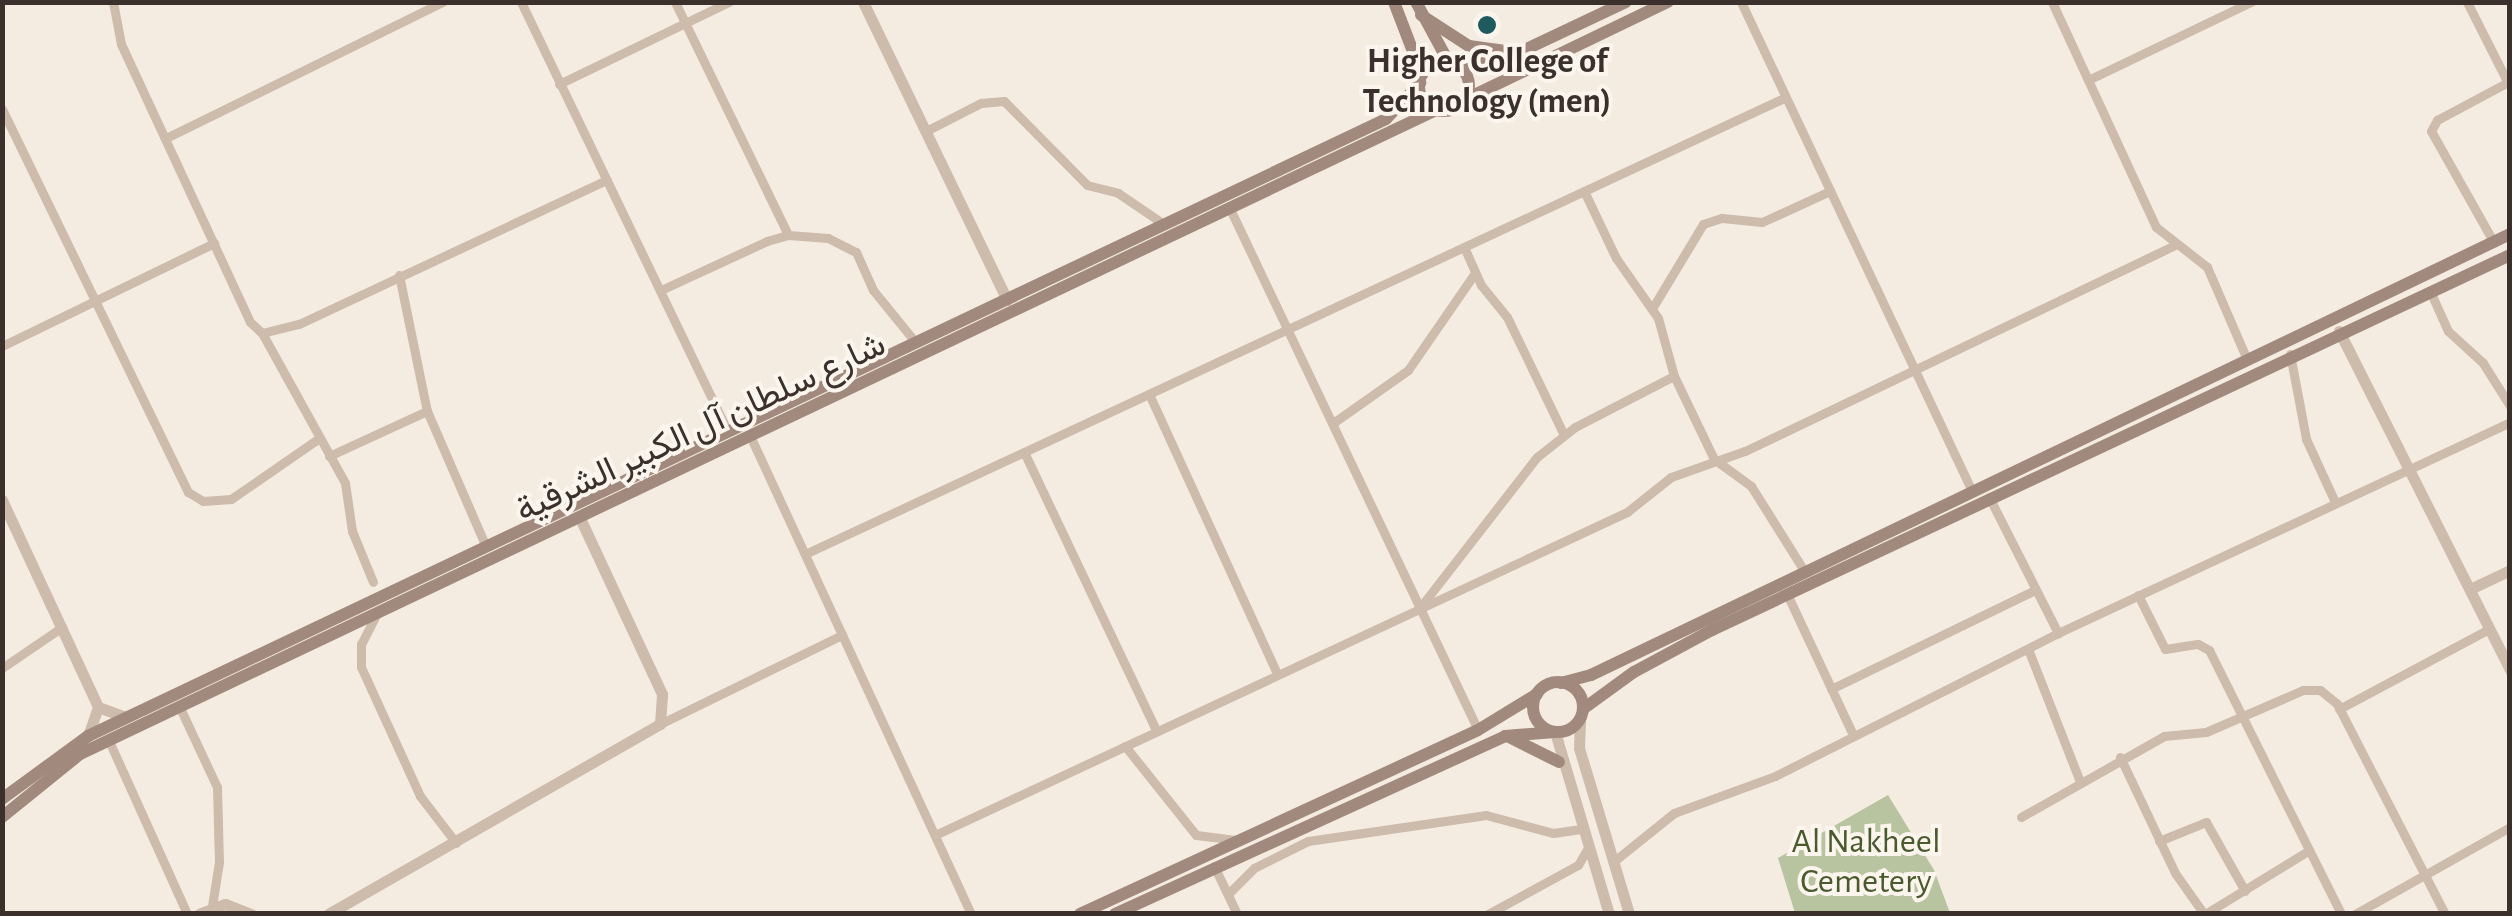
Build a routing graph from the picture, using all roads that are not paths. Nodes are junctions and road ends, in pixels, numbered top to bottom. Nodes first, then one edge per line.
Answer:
1 (113, 2) edge
2 (442, 2) edge
3 (521, 2) edge
4 (675, 2) edge
5 (729, 2) edge
6 (863, 2) edge
7 (1394, 2) edge
8 (1626, 2) edge
9 (1668, 2) edge
10 (1741, 2) edge
11 (2052, 2) edge
12 (2252, 2) edge
13 (2467, 2) edge
14 (1419, 9) edge
15 (684, 23) junction
16 (1520, 52) junction
17 (1452, 62) junction
18 (1420, 79) junction
19 (2088, 80) junction
20 (2509, 82) edge
21 (559, 84) junction
22 (1786, 98) junction
23 (1466, 99) junction
24 (2, 109) edge
25 (1436, 110) junction
26 (926, 131) junction
27 (166, 138) junction
28 (608, 180) junction
29 (1830, 190) junction
30 (1584, 191) junction
31 (1232, 211) junction
32 (1165, 225) junction
33 (2510, 234) edge
34 (788, 235) junction
35 (2493, 241) junction
36 (214, 244) junction
37 (2177, 244) junction
38 (1464, 247) junction
39 (2510, 255) edge
40 (1475, 273) junction
41 (399, 274) junction
42 (661, 290) junction
43 (2429, 291) junction
44 (1007, 300) junction
45 (95, 301) junction
46 (1653, 307) junction
47 (1288, 329) junction
48 (2339, 330) junction
49 (262, 333) junction
50 (916, 343) junction
51 (2, 346) edge
52 (2290, 354) junction
53 (2246, 358) junction
54 (1914, 372) junction
55 (1674, 376) junction
56 (1148, 394) junction
57 (2510, 406) edge
58 (427, 410) junction
59 (2510, 422) edge
60 (1333, 424) junction
61 (728, 432) junction
62 (1564, 435) junction
63 (318, 439) junction
64 (752, 440) junction
65 (1024, 452) junction
66 (329, 456) junction
67 (1714, 459) junction
68 (2410, 469) junction
69 (1971, 488) junction
70 (1989, 497) junction
71 (2, 500) edge
72 (2335, 502) junction
73 (580, 518) junction
74 (486, 547) junction
75 (805, 554) junction
76 (1804, 570) junction
77 (2510, 570) edge
78 (373, 582) dead end
79 (2470, 589) junction
80 (2035, 590) junction
81 (1786, 594) junction
82 (2138, 595) junction
83 (1420, 607) junction
84 (377, 614) junction
85 (62, 628) junction
86 (2489, 629) junction
87 (2058, 634) junction
88 (842, 635) junction
89 (2028, 649) junction
90 (2, 668) edge
91 (2510, 670) edge
92 (1277, 674) junction
93 (1561, 683) junction
94 (1831, 689) junction
95 (1537, 694) junction
96 (98, 707) junction
97 (180, 708) junction
98 (2339, 709) junction
99 (1581, 714) junction
100 (126, 717) junction
101 (2241, 719) junction
102 (660, 724) junction
103 (1156, 730) junction
104 (1478, 730) junction
105 (1554, 732) junction
106 (1853, 735) junction
107 (88, 736) junction
108 (1505, 736) junction
109 (108, 741) junction
110 (1125, 746) junction
111 (2120, 757) junction
112 (1560, 762) junction
113 (2080, 782) junction
114 (2, 799) edge
115 (2, 817) edge
116 (2021, 817) dead end
117 (2510, 827) edge
118 (1584, 828) junction
119 (934, 835) junction
120 (1196, 835) junction
121 (1234, 840) junction
122 (2159, 840) junction
123 (456, 842) junction
124 (1588, 846) junction
125 (2308, 851) junction
126 (1192, 860) junction
127 (1613, 862) junction
128 (1578, 865) junction
129 (1214, 866) junction
130 (1596, 872) junction
131 (2425, 876) junction
132 (2245, 891) junction
133 (1228, 894) junction
134 (212, 906) junction
135 (251, 913) edge
136 (187, 914) edge
137 (199, 914) edge
138 (328, 914) edge
139 (971, 914) edge
140 (1080, 914) edge
141 (1115, 914) edge
142 (1237, 914) edge
143 (1488, 914) edge
144 (1609, 914) edge
145 (1629, 914) edge
146 (2204, 914) edge
147 (2341, 914) edge
148 (2356, 914) edge
149 (2445, 914) edge

1 - 27 street
2 - 27 street
3 - 21 street
4 - 15 street
5 - 15 street
6 - 26 street
7 - 18 main road
8 - 16 main road
9 - 23 main road
10 - 22 street
11 - 19 street
12 - 19 street
13 - 20 street
14 - 16 main road
14 - 17 main road
15 - 21 street
15 - 34 street
16 - 17 main road
17 - 18 main road
17 - 23 main road
18 - 25 main road
18 - 32 main road, شارع سلطان آل الكبير الشرقية
19 - 37 street
20 - 35 street
21 - 28 street
22 - 29 street
22 - 30 street
23 - 25 main road
24 - 45 street
25 - 31 main road, شارع سلطان آل الكبير الشرقية
26 - 32 street
26 - 44 street
27 - 36 street
28 - 41 street
28 - 42 street
29 - 46 street
29 - 54 street
30 - 38 street
30 - 46 street
31 - 47 street
31 - 64 main road, شارع سلطان آل الكبير الشرقية
32 - 44 main road, شارع سلطان آل الكبير الشرقية
33 - 35 main road
34 - 42 street
34 - 50 street
35 - 53 main road
36 - 45 street
36 - 49 street
37 - 53 street
37 - 54 street
38 - 40 street
38 - 47 street
39 - 43 main road
40 - 60 street
40 - 62 street
41 - 49 street
41 - 58 street
42 - 61 street
43 - 48 main road
43 - 57 street
44 - 50 main road, شارع سلطان آل الكبير الشرقية
45 - 51 street
45 - 63 street
46 - 55 street
47 - 56 street
47 - 60 street
48 - 52 main road
48 - 68 street
49 - 63 street
50 - 61 main road, شارع سلطان آل الكبير الشرقية
52 - 70 main road
52 - 72 street
53 - 69 main road
54 - 67 street
54 - 69 street
55 - 62 street
55 - 67 street
56 - 65 street
56 - 92 street
58 - 66 street
58 - 74 street
59 - 68 street
60 - 83 street
61 - 74 main road, شارع سلطان آل الكبير الشرقية
62 - 83 street
63 - 66 street
64 - 73 main road, شارع سلطان آل الكبير الشرقية
64 - 75 street
65 - 75 street
65 - 103 street
66 - 78 street
67 - 76 street
67 - 83 street
68 - 72 street
68 - 79 street
69 - 76 main road
70 - 80 street
70 - 81 main road
71 - 85 street
72 - 82 street
73 - 84 main road, شارع سلطان آل الكبير الشرقية
73 - 102 street
74 - 100 main road, شارع سلطان آل الكبير الشرقية
75 - 88 street
76 - 93 main road
77 - 79 street
79 - 86 street
80 - 87 street
80 - 94 street
81 - 94 street
81 - 99 main road
82 - 87 street
82 - 101 street
83 - 92 street
83 - 104 street
84 - 97 main road, شارع سلطان آل الكبير الشرقية
84 - 123 street
85 - 90 street
85 - 96 street
86 - 91 street
86 - 98 street
87 - 89 street
88 - 102 street
88 - 119 street
89 - 106 street
89 - 113 street
92 - 103 street
93 - 95 main road
93 - 99 main road
94 - 106 street
95 - 104 main road
95 - 105 main road
96 - 100 street
96 - 107 street
97 - 109 main road, شارع سلطان آل الكبير الشرقية
97 - 134 street
98 - 101 street
98 - 131 street
99 - 105 main road
99 - 127 street
100 - 107 main road, شارع سلطان آل الكبير الشرقية
101 - 111 street
101 - 125 street
102 - 123 street
103 - 110 street
104 - 121 main road
105 - 108 main road
105 - 112 street
106 - 127 street
107 - 114 main road, شارع سلطان آل الكبير الشرقية
108 - 112 main road
108 - 129 main road
109 - 115 main road, شارع سلطان آل الكبير الشرقية
109 - 136 street
110 - 119 street
110 - 120 street
111 - 113 street
111 - 122 street
112 - 118 street
113 - 116 street
117 - 131 street
118 - 124 street
118 - 133 street
119 - 139 street
120 - 121 street
120 - 126 street
121 - 126 main road
122 - 132 street
122 - 146 street
123 - 138 street
124 - 128 street
124 - 130 street
125 - 132 street
125 - 147 street
126 - 140 main road
127 - 145 street
128 - 130 street
128 - 143 street
129 - 133 street
129 - 141 main road
130 - 144 street
131 - 148 street
131 - 149 street
132 - 146 street
133 - 142 street
134 - 135 street
134 - 137 street

